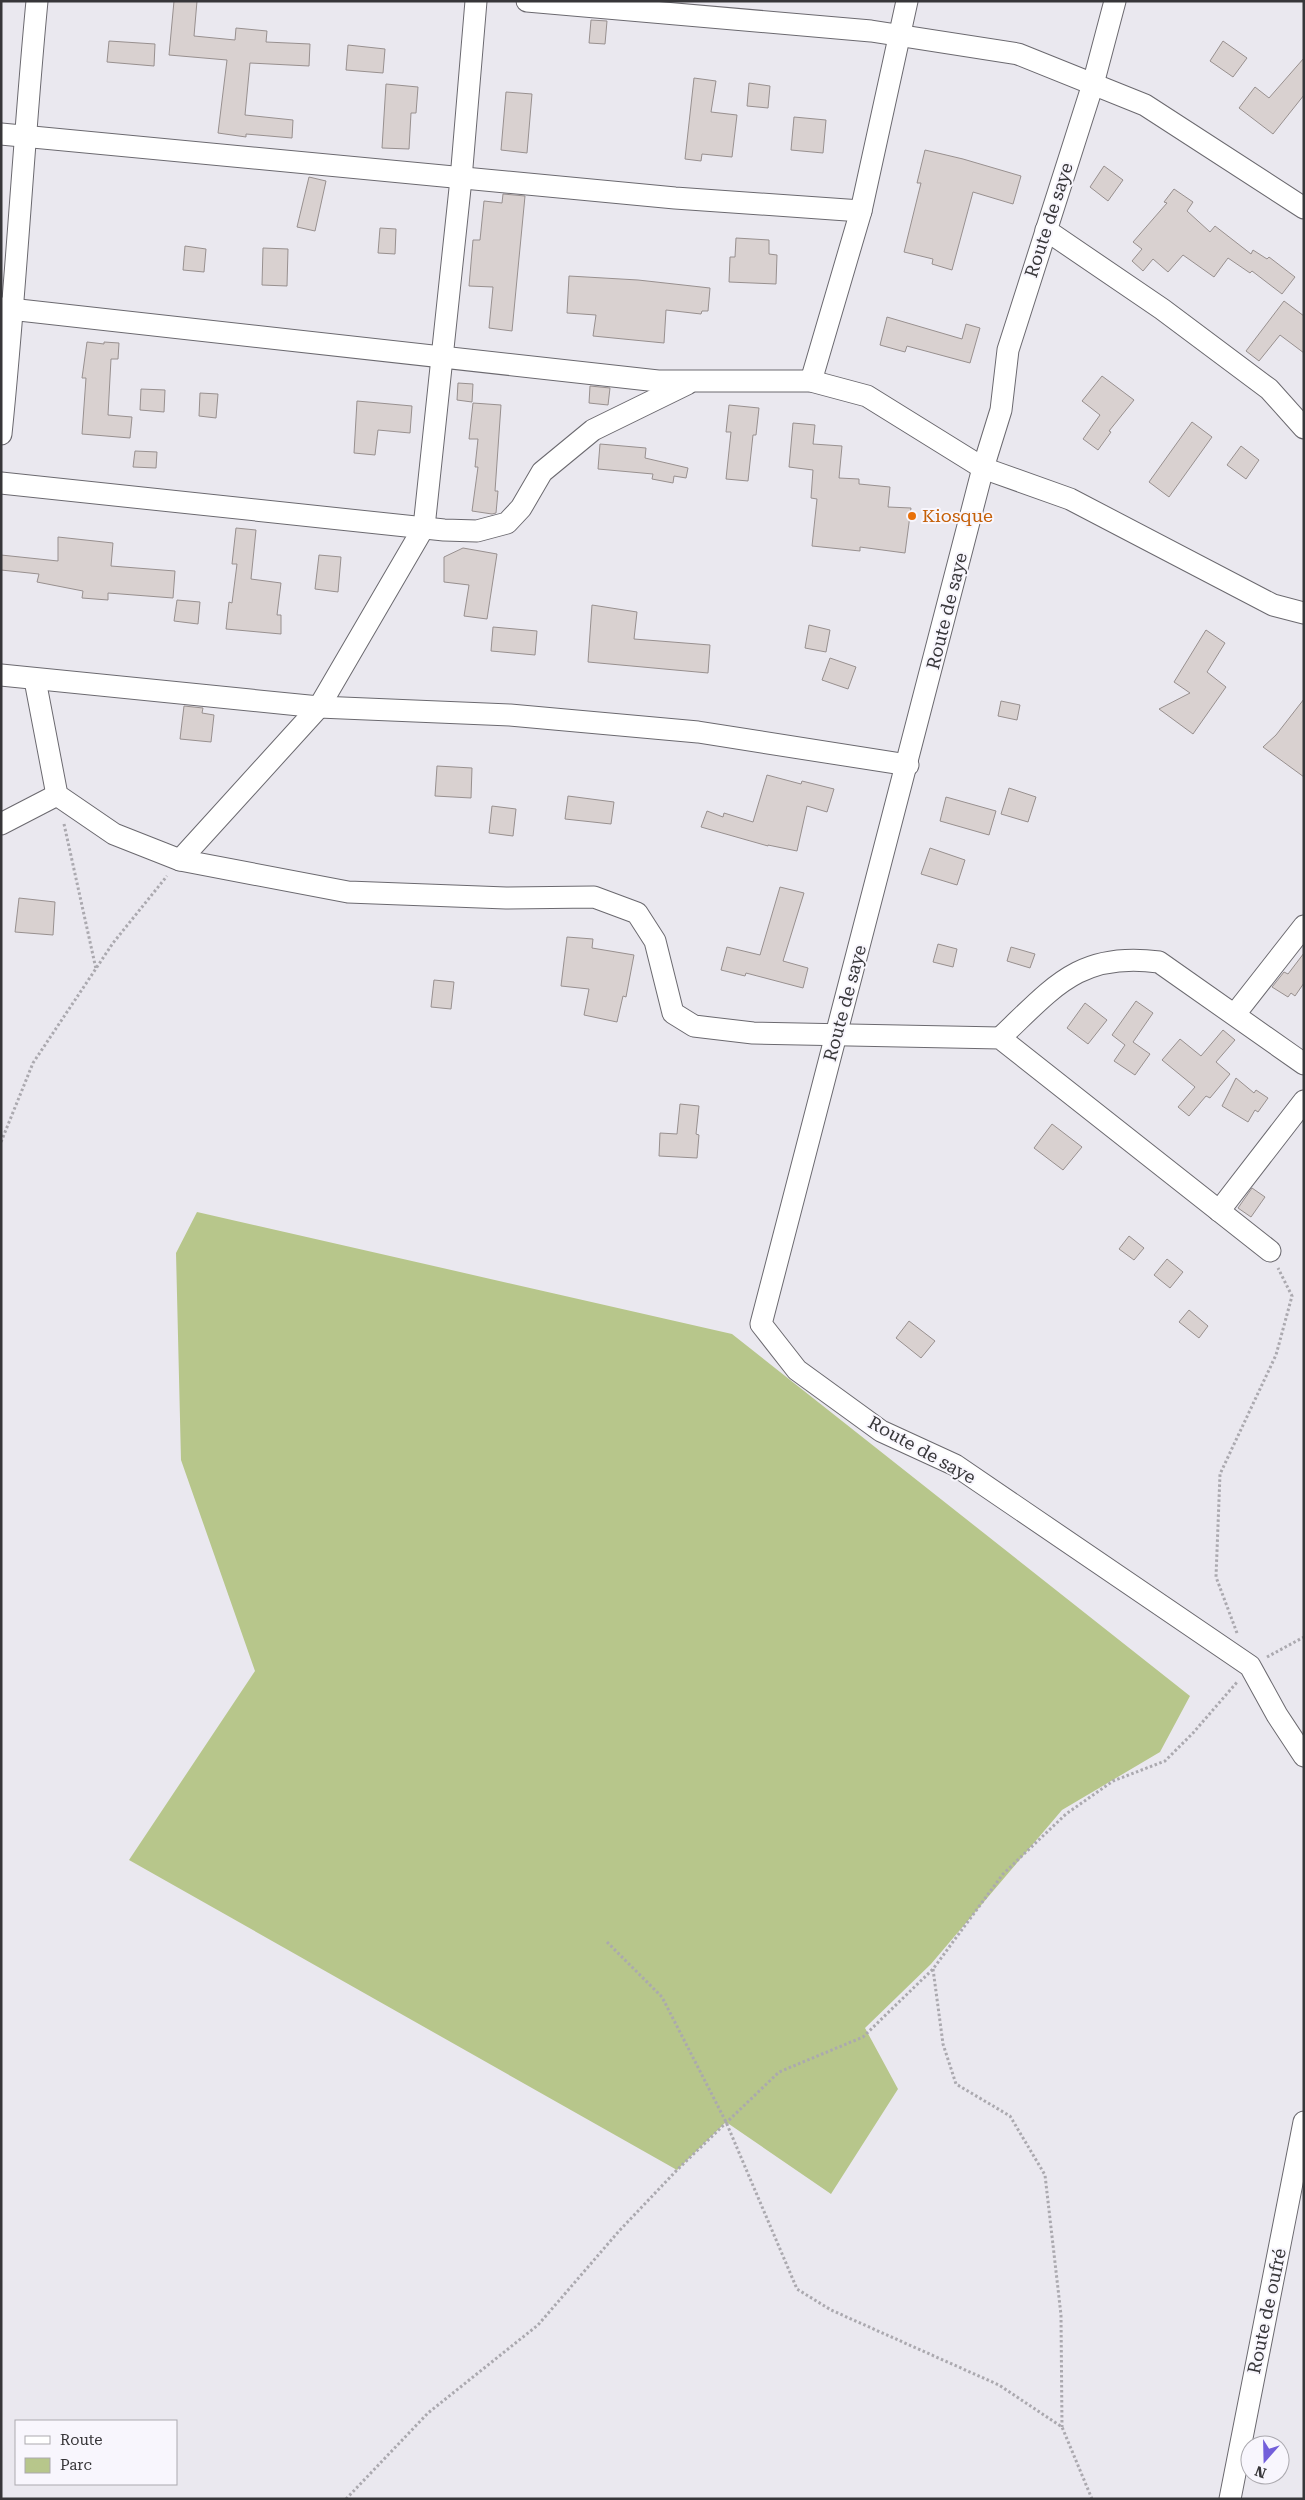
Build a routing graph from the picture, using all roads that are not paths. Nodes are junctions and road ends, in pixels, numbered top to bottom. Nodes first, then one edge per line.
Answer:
1 (37, 1) edge
2 (476, 1) edge
3 (527, 1) edge
4 (907, 1) edge
5 (1115, 1) edge
6 (898, 36) junction
7 (1093, 84) junction
8 (1, 134) edge
9 (24, 136) junction
10 (461, 178) junction
11 (1304, 208) edge
12 (861, 211) junction
13 (1046, 230) junction
14 (8, 308) edge
15 (443, 357) junction
16 (692, 381) junction
17 (811, 381) junction
18 (1304, 428) edge
19 (1, 434) edge
20 (983, 468) junction
21 (1, 482) edge
22 (424, 527) junction
23 (1304, 612) edge
24 (1, 675) edge
25 (35, 680) junction
26 (319, 707) junction
27 (908, 765) junction
28 (58, 794) junction
29 (1, 824) edge
30 (180, 860) junction
31 (1304, 926) edge
32 (1235, 1014) junction
33 (837, 1035) junction
34 (1000, 1038) junction
35 (1304, 1064) edge
36 (1304, 1101) edge
37 (1219, 1211) junction
38 (1270, 1252) road end
39 (1304, 1756) edge
40 (1304, 2122) edge
41 (1230, 2499) edge

1 - 9 street
2 - 10 street
3 - 6 street
4 - 6 street
5 - 7 street, Route de saye
6 - 7 street
6 - 12 street
7 - 11 street
7 - 13 street, Route de saye
8 - 9 street
9 - 10 street
9 - 14 street
10 - 12 street
10 - 15 street
12 - 17 street
13 - 18 street
13 - 20 street, Route de saye
14 - 15 street
14 - 19 street
15 - 16 street
15 - 22 street
16 - 17 street
16 - 22 street
17 - 20 street
20 - 23 street
20 - 27 street, Route de saye
21 - 22 street
22 - 26 street
24 - 25 street
25 - 26 street
25 - 28 street
26 - 27 street
26 - 30 street
27 - 33 street, Route de saye
28 - 29 street
28 - 30 street
30 - 33 street
31 - 32 street
32 - 34 street
32 - 35 street
33 - 34 street
33 - 39 street, Route de saye
34 - 37 street
36 - 37 street
37 - 38 street
40 - 41 street, Route de oufré

